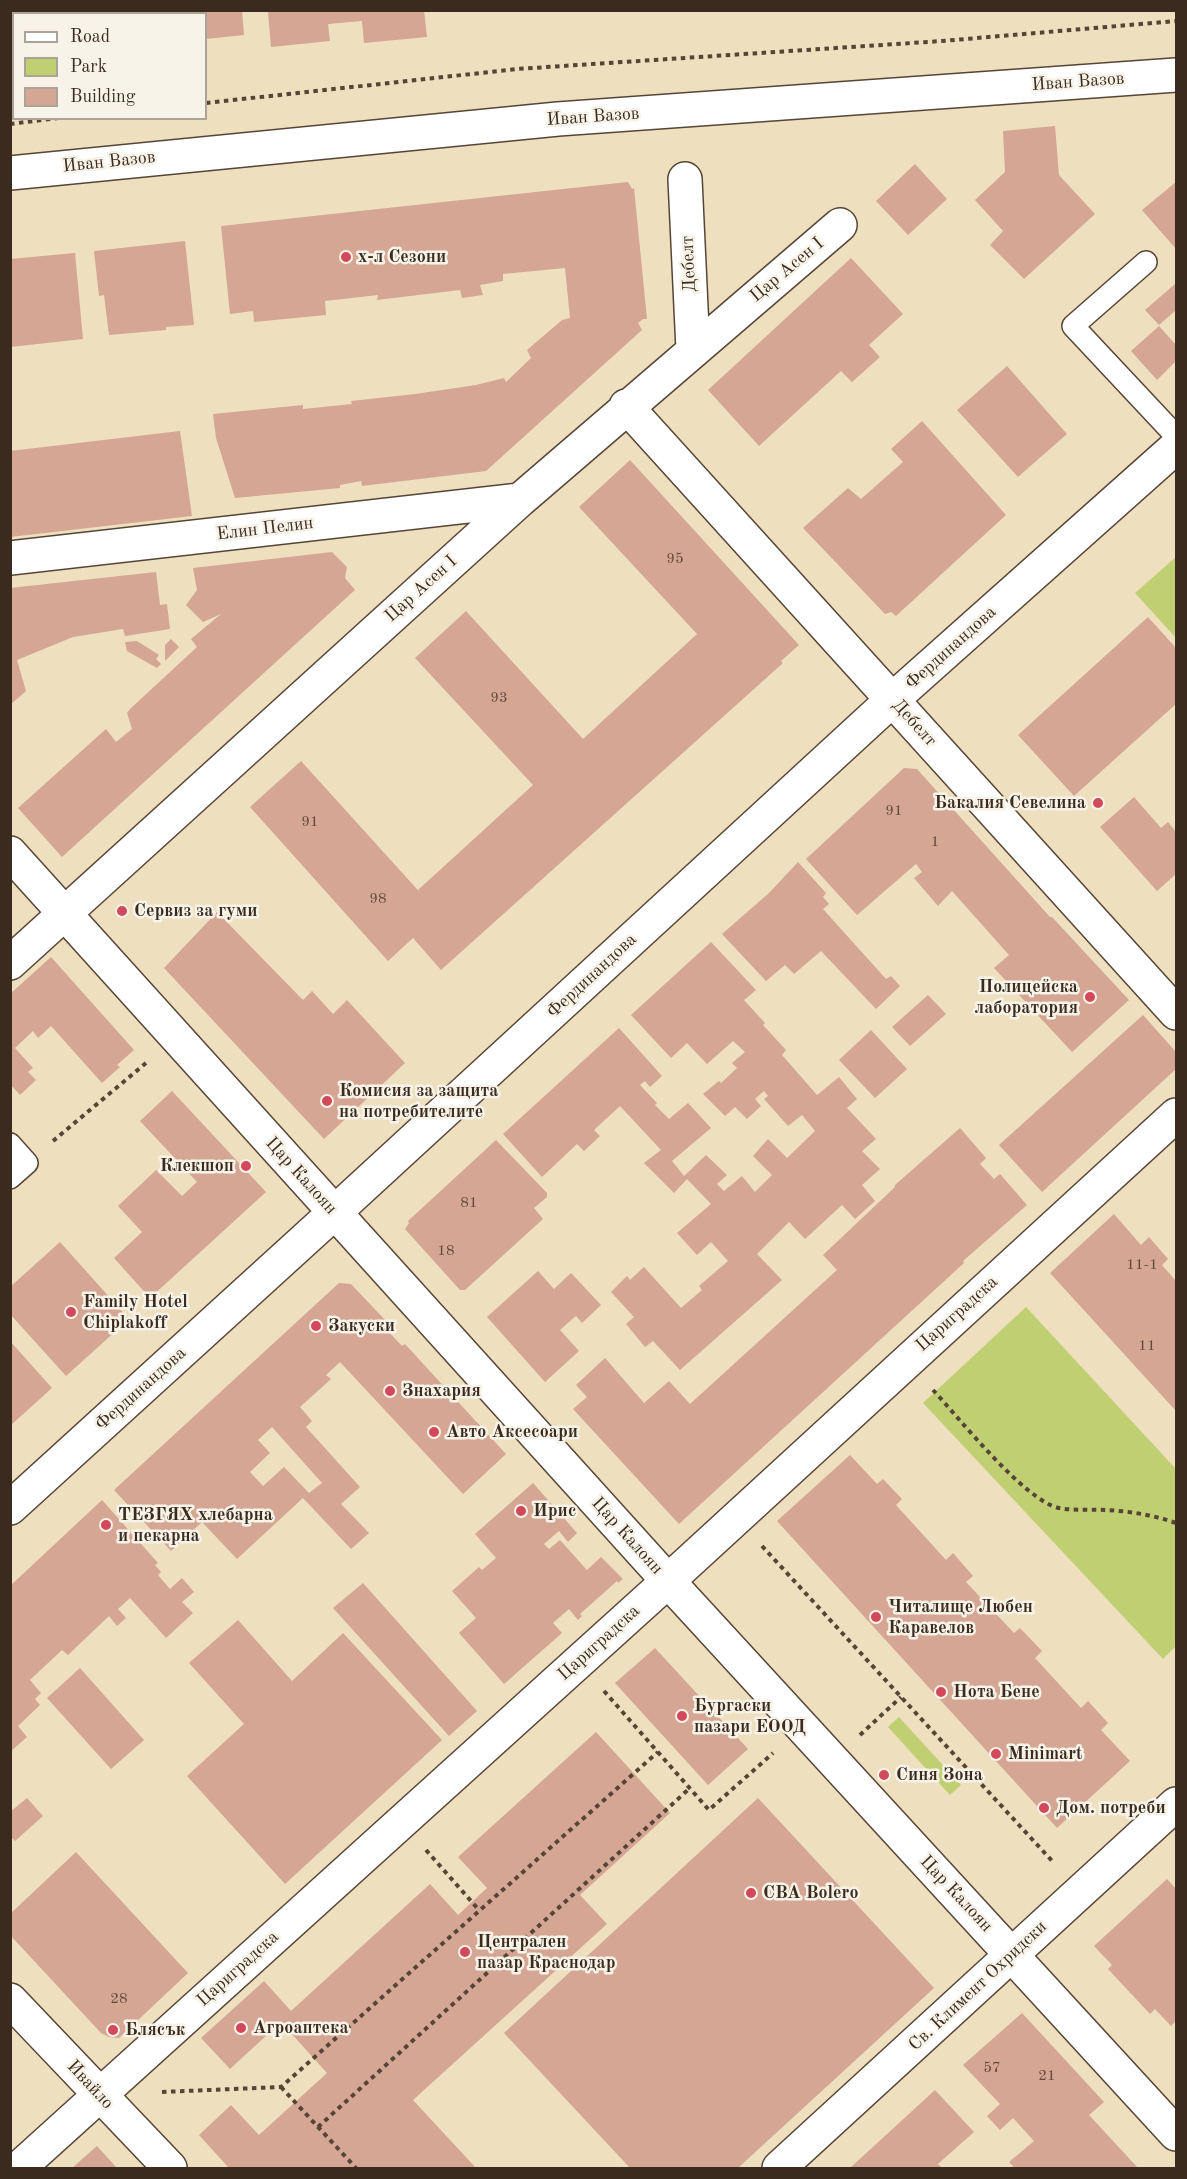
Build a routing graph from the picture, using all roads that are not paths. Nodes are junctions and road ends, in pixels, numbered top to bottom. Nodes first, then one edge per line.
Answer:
1 (1176, 75) edge
2 (10, 173) edge
3 (685, 179) dead end
4 (840, 225) dead end
5 (1146, 262) dead end
6 (693, 350) junction
7 (626, 406) junction
8 (1176, 436) edge
9 (1176, 447) edge
10 (520, 500) junction
11 (10, 558) edge
12 (892, 700) junction
13 (10, 853) edge
14 (65, 914) junction
15 (10, 963) edge
16 (1176, 1013) edge
17 (1176, 1115) edge
18 (10, 1144) edge
19 (10, 1178) edge
20 (334, 1213) junction
21 (10, 1508) edge
22 (668, 1581) junction
23 (1176, 1804) edge
24 (1012, 1954) junction
25 (10, 2000) edge
26 (100, 2095) junction
27 (1176, 2134) edge
28 (19, 2169) edge
29 (170, 2169) edge
30 (779, 2169) edge

1 - 2 street, Иван Вазов
3 - 6 street, Дебелт
4 - 6 street, Цар Асен I
5 - 8 lane
6 - 7 street, Цар Асен I
7 - 10 street, Цар Асен I
7 - 12 street, Дебелт
9 - 12 street, Фердинандова
10 - 11 street, Елин Пелин
10 - 14 street, Цар Асен I
12 - 16 street, Дебелт
12 - 20 street, Фердинандова
13 - 14 street, Цар Калоян
14 - 15 street, Цар Асен I
14 - 20 street, Цар Калоян
17 - 22 street, Цариградска
18 - 19 lane
20 - 21 street, Фердинандова
20 - 22 street, Цар Калоян
22 - 24 street, Цар Калоян
22 - 26 street, Цариградска
23 - 24 street, Св. Климент Охридски
24 - 27 street, Цар Калоян
24 - 30 street, Св. Климент Охридски
25 - 26 street, Ивайло
26 - 28 street, Цариградска
26 - 29 street, Ивайло

